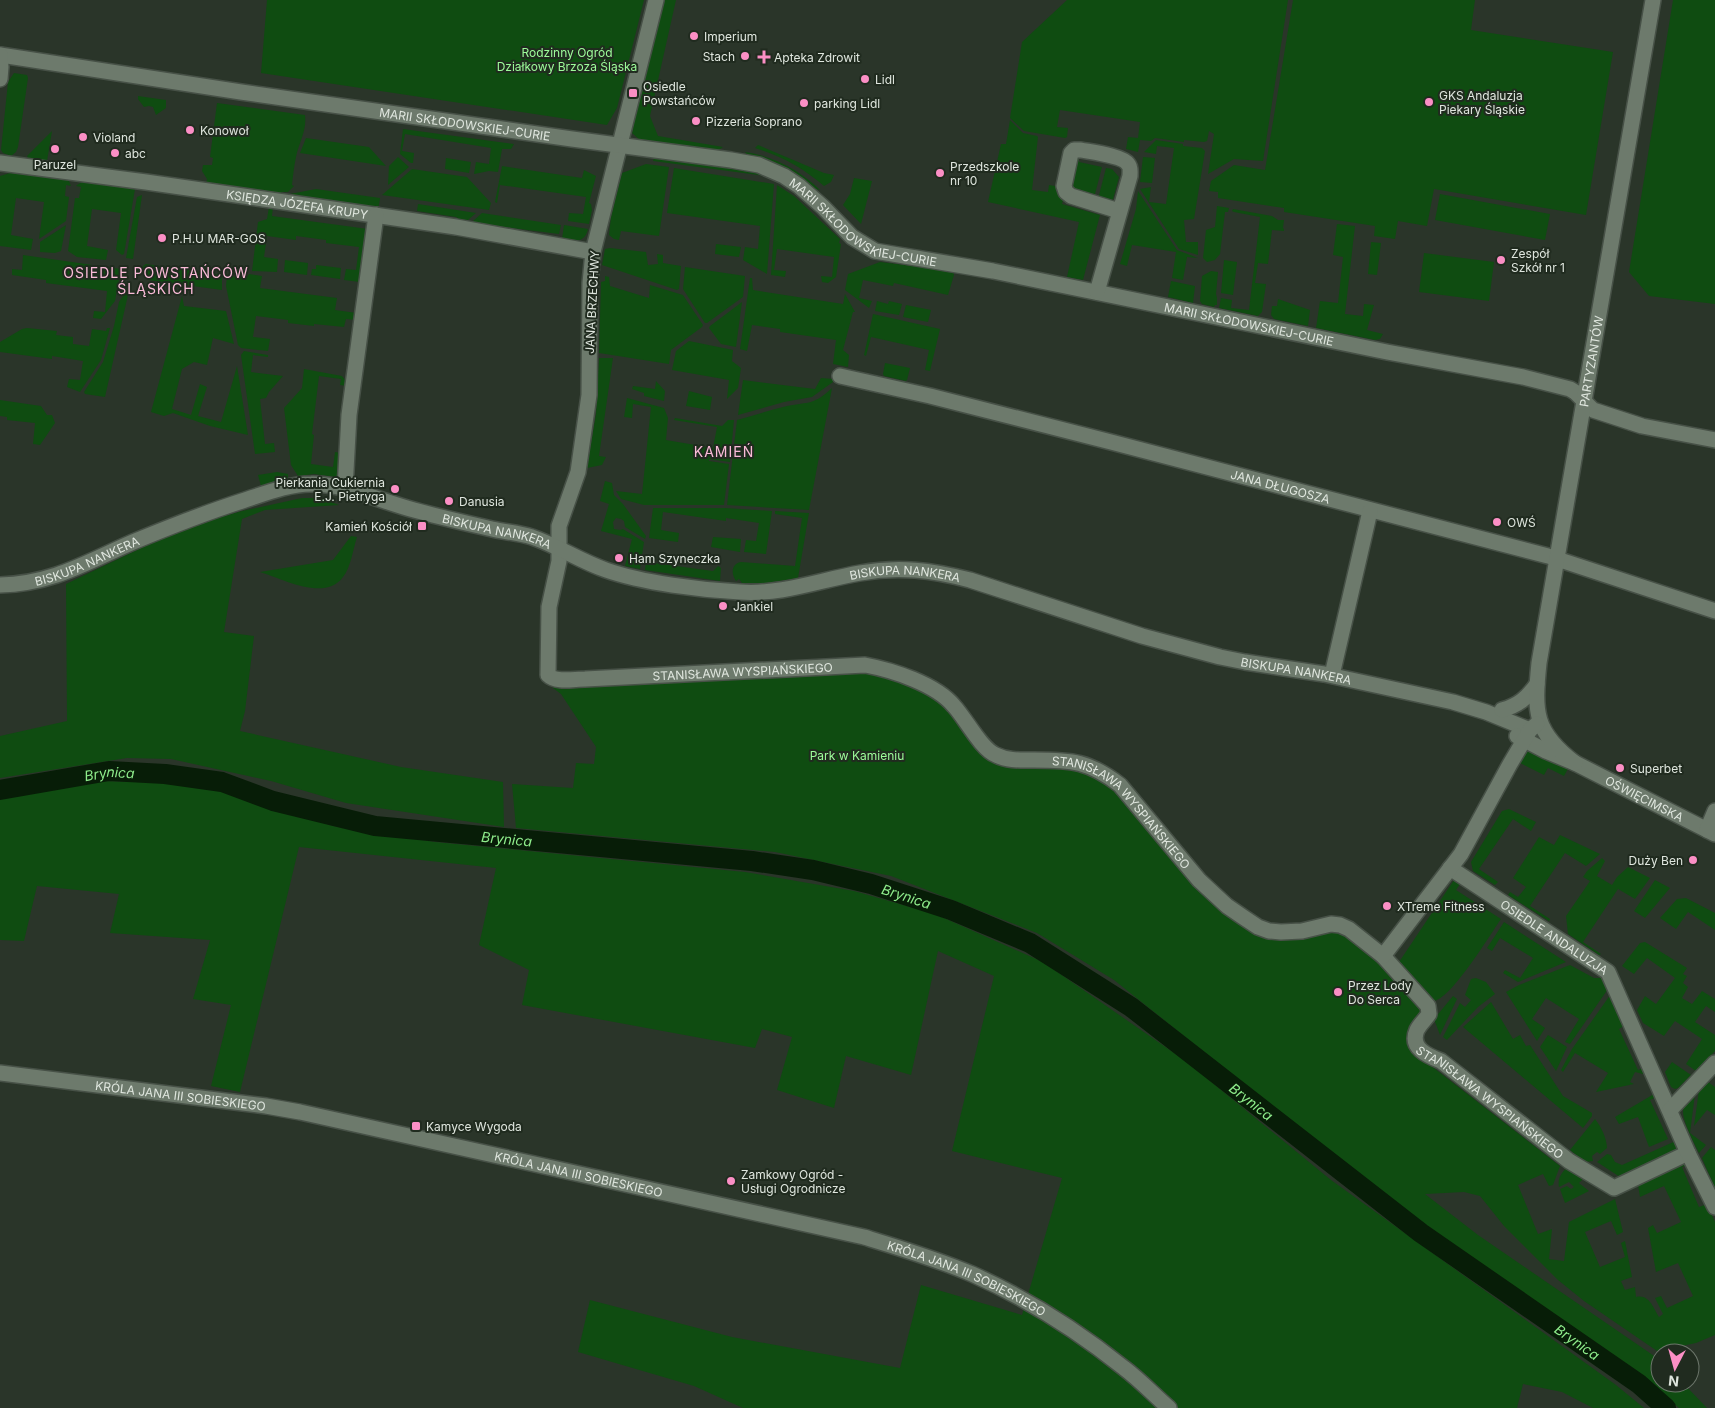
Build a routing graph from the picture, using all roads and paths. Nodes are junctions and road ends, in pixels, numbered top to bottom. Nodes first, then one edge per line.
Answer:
1 (656, 0) edge
2 (1653, 0) edge
3 (0, 55) edge
4 (0, 79) edge
5 (619, 145) junction
6 (0, 163) edge
7 (1119, 211) junction
8 (376, 215) junction
9 (593, 252) junction
10 (1097, 292) junction
11 (840, 376) dead end
12 (1584, 402) junction
13 (1715, 440) edge
14 (345, 489) junction
15 (1370, 511) junction
16 (559, 548) junction
17 (1556, 559) junction
18 (0, 585) edge
19 (1715, 611) edge
20 (1332, 675) junction
21 (1537, 684) junction
22 (1469, 707) junction
23 (1502, 710) junction
24 (1532, 730) junction
25 (1575, 763) junction
26 (1715, 811) edge
27 (1711, 832) edge
28 (1450, 868) junction
29 (1383, 956) junction
30 (1715, 1063) edge
31 (0, 1073) edge
32 (1670, 1110) junction
33 (1688, 1153) junction
34 (1715, 1207) edge
35 (1169, 1408) edge

1 - 5 street, JANA BRZECHWY
2 - 12 street, PARTYZANTÓW
3 - 4 street, MARII SKŁODOWSKIEJ-CURIE
3 - 5 street, MARII SKŁODOWSKIEJ-CURIE
5 - 9 street, JANA BRZECHWY
5 - 10 street, MARII SKŁODOWSKIEJ-CURIE
6 - 8 street, KSIĘDZA JÓZEFA KRUPY
7 - 7 street
7 - 10 street
8 - 9 street, KSIĘDZA JÓZEFA KRUPY
8 - 14 street
9 - 16 street, JANA BRZECHWY
10 - 12 street, MARII SKŁODOWSKIEJ-CURIE
11 - 15 street, JANA DŁUGOSZA
12 - 13 street, MARII SKŁODOWSKIEJ-CURIE
12 - 17 street, PARTYZANTÓW
14 - 16 street, BISKUPA NANKERA
14 - 18 street, BISKUPA NANKERA
15 - 17 street, JANA DŁUGOSZA
15 - 20 street
16 - 20 street, BISKUPA NANKERA
16 - 29 street, STANISŁAWA WYSPIAŃSKIEGO
17 - 19 street, JANA DŁUGOSZA
17 - 21 street, PARTYZANTÓW
20 - 22 street, BISKUPA NANKERA
21 - 23 street
21 - 24 street, PARTYZANTÓW
22 - 23 street, BISKUPA NANKERA
22 - 24 street, BISKUPA NANKERA
23 - 24 street, BISKUPA NANKERA
24 - 25 street, OŚWIĘCIMSKA
24 - 25 street, OŚWIĘCIMSKA
24 - 28 street
25 - 27 street, OŚWIĘCIMSKA
26 - 27 street
28 - 29 street
28 - 32 street, OSIEDLE ANDALUZJA
29 - 33 street, STANISŁAWA WYSPIAŃSKIEGO
30 - 32 street
31 - 35 street, KRÓLA JANA III SOBIESKIEGO
32 - 33 street, OSIEDLE ANDALUZJA
33 - 34 street, OSIEDLE ANDALUZJA

